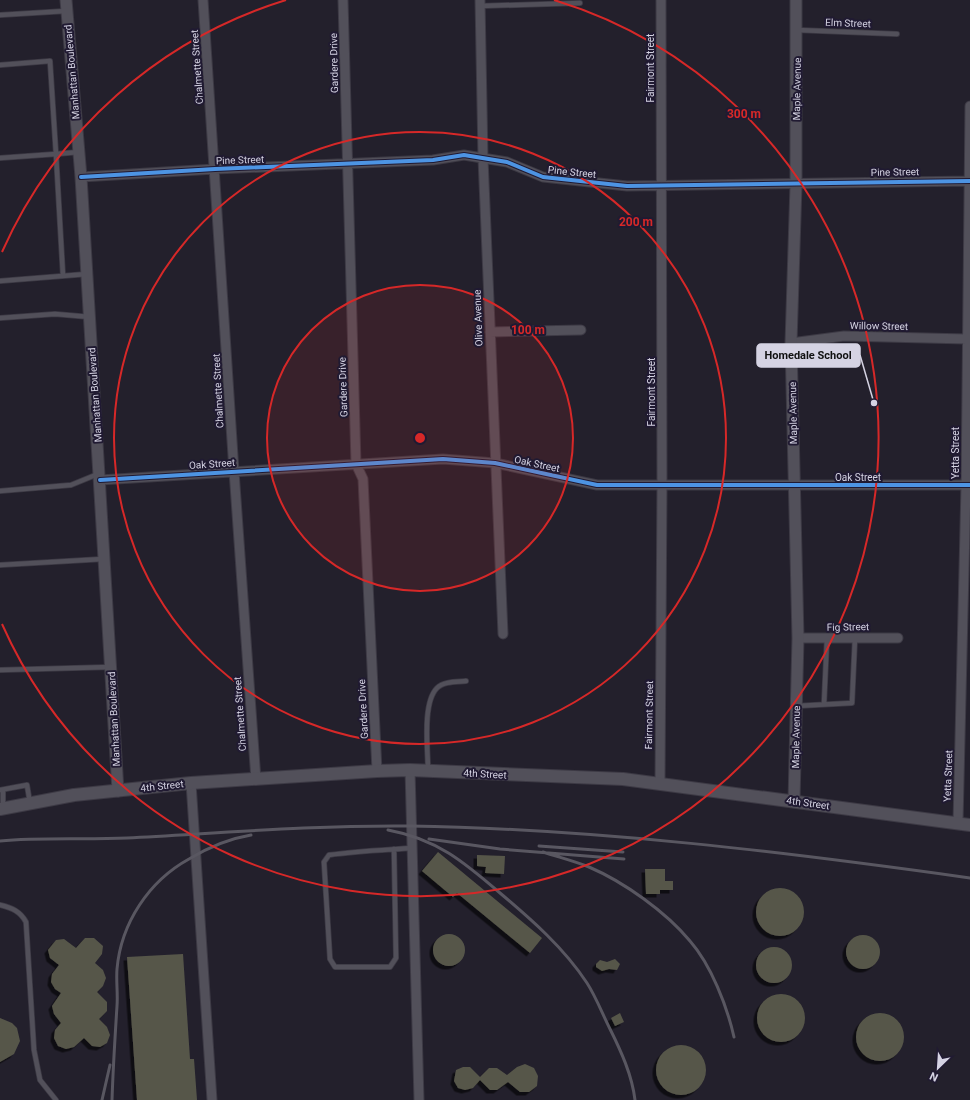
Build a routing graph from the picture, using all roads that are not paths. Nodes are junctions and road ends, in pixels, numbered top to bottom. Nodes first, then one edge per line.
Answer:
1 (203, 0) edge
2 (343, 0) edge
3 (661, 0) edge
4 (796, 0) edge
5 (480, 3) edge
6 (580, 3) dead end
7 (66, 5) edge
8 (0, 16) edge
9 (797, 30) junction
10 (897, 34) dead end
11 (0, 65) edge
12 (970, 106) edge
13 (79, 152) junction
14 (56, 154) junction
15 (0, 158) edge
16 (483, 158) junction
17 (347, 164) junction
18 (215, 169) junction
19 (81, 177) junction
20 (969, 182) edge
21 (796, 185) junction
22 (661, 186) junction
23 (87, 274) junction
24 (63, 276) junction
25 (0, 281) edge
26 (90, 317) junction
27 (0, 318) edge
28 (582, 330) dead end
29 (490, 332) junction
30 (967, 339) junction
31 (791, 344) junction
32 (495, 463) junction
33 (356, 464) junction
34 (234, 471) junction
35 (100, 477) junction
36 (794, 484) junction
37 (662, 485) junction
38 (968, 485) edge
39 (0, 491) edge
40 (105, 559) junction
41 (0, 565) edge
42 (504, 634) dead end
43 (798, 638) junction
44 (827, 638) junction
45 (855, 638) junction
46 (898, 638) dead end
47 (111, 667) junction
48 (0, 670) edge
49 (466, 682) dead end
50 (824, 704) junction
51 (796, 706) junction
52 (410, 770) junction
53 (377, 771) junction
54 (428, 771) junction
55 (256, 780) junction
56 (191, 783) junction
57 (660, 783) junction
58 (1, 790) edge
59 (118, 791) junction
60 (794, 801) junction
61 (30, 803) junction
62 (1, 808) edge
63 (958, 823) junction
64 (970, 825) edge
65 (413, 848) junction
66 (394, 850) junction
67 (0, 905) edge
68 (56, 1100) edge
69 (212, 1100) edge
70 (419, 1100) edge

1 - 18 street, Chalmette Street
2 - 17 street, Gardere Drive
3 - 22 street, Fairmont Street
4 - 9 street, Maple Avenue
5 - 6 lane
5 - 16 street, Olive Avenue
7 - 8 lane
7 - 13 street, Manhattan Boulevard
9 - 10 lane, Elm Street
9 - 21 street, Maple Avenue
11 - 14 lane
12 - 20 street, Yetta Street
13 - 14 lane
13 - 19 street, Manhattan Boulevard
14 - 15 lane
14 - 24 lane
16 - 17 street, Pine Street
16 - 22 street, Pine Street
16 - 29 street, Olive Avenue
17 - 18 street, Pine Street
17 - 33 street, Gardere Drive
18 - 19 street, Pine Street
18 - 34 street, Chalmette Street
19 - 23 street, Manhattan Boulevard
20 - 21 street, Pine Street
20 - 30 street, Yetta Street
21 - 22 street, Pine Street
21 - 31 street, Maple Avenue
22 - 37 street, Fairmont Street
23 - 24 lane
23 - 26 street, Manhattan Boulevard
24 - 25 lane
26 - 27 lane
26 - 35 street, Manhattan Boulevard
28 - 29 street
29 - 32 street, Olive Avenue
30 - 31 street, Willow Street
30 - 38 street, Yetta Street
31 - 36 street, Maple Avenue
32 - 33 street, Oak Street
32 - 37 street, Oak Street
32 - 42 street, Olive Avenue
33 - 34 street, Oak Street
33 - 53 street, Gardere Drive
34 - 35 street, Oak Street
34 - 55 street, Chalmette Street
35 - 39 lane
35 - 40 street, Manhattan Boulevard
36 - 37 street, Oak Street
36 - 38 street, Oak Street
36 - 43 street, Maple Avenue
37 - 57 street, Fairmont Street
38 - 63 street, Yetta Street
40 - 41 lane
40 - 47 street, Manhattan Boulevard
43 - 44 street, Fig Street
43 - 51 street, Maple Avenue
44 - 45 street, Fig Street
44 - 50 lane
45 - 46 street, Fig Street
45 - 50 lane
47 - 48 lane
47 - 59 street, Manhattan Boulevard
49 - 54 lane
50 - 51 lane
51 - 60 street, Maple Avenue
52 - 53 main road, 4th Street
52 - 54 main road, 4th Street
52 - 65 street
53 - 55 main road, 4th Street
54 - 57 main road, 4th Street
55 - 56 main road, 4th Street
56 - 59 main road, 4th Street
56 - 69 street
57 - 60 main road, 4th Street
58 - 61 lane
58 - 62 lane
59 - 61 main road, 4th Street
60 - 63 main road, 4th Street
61 - 62 main road, 4th Street
63 - 64 main road, 4th Street
65 - 66 lane
65 - 70 street
66 - 66 lane
67 - 68 lane

